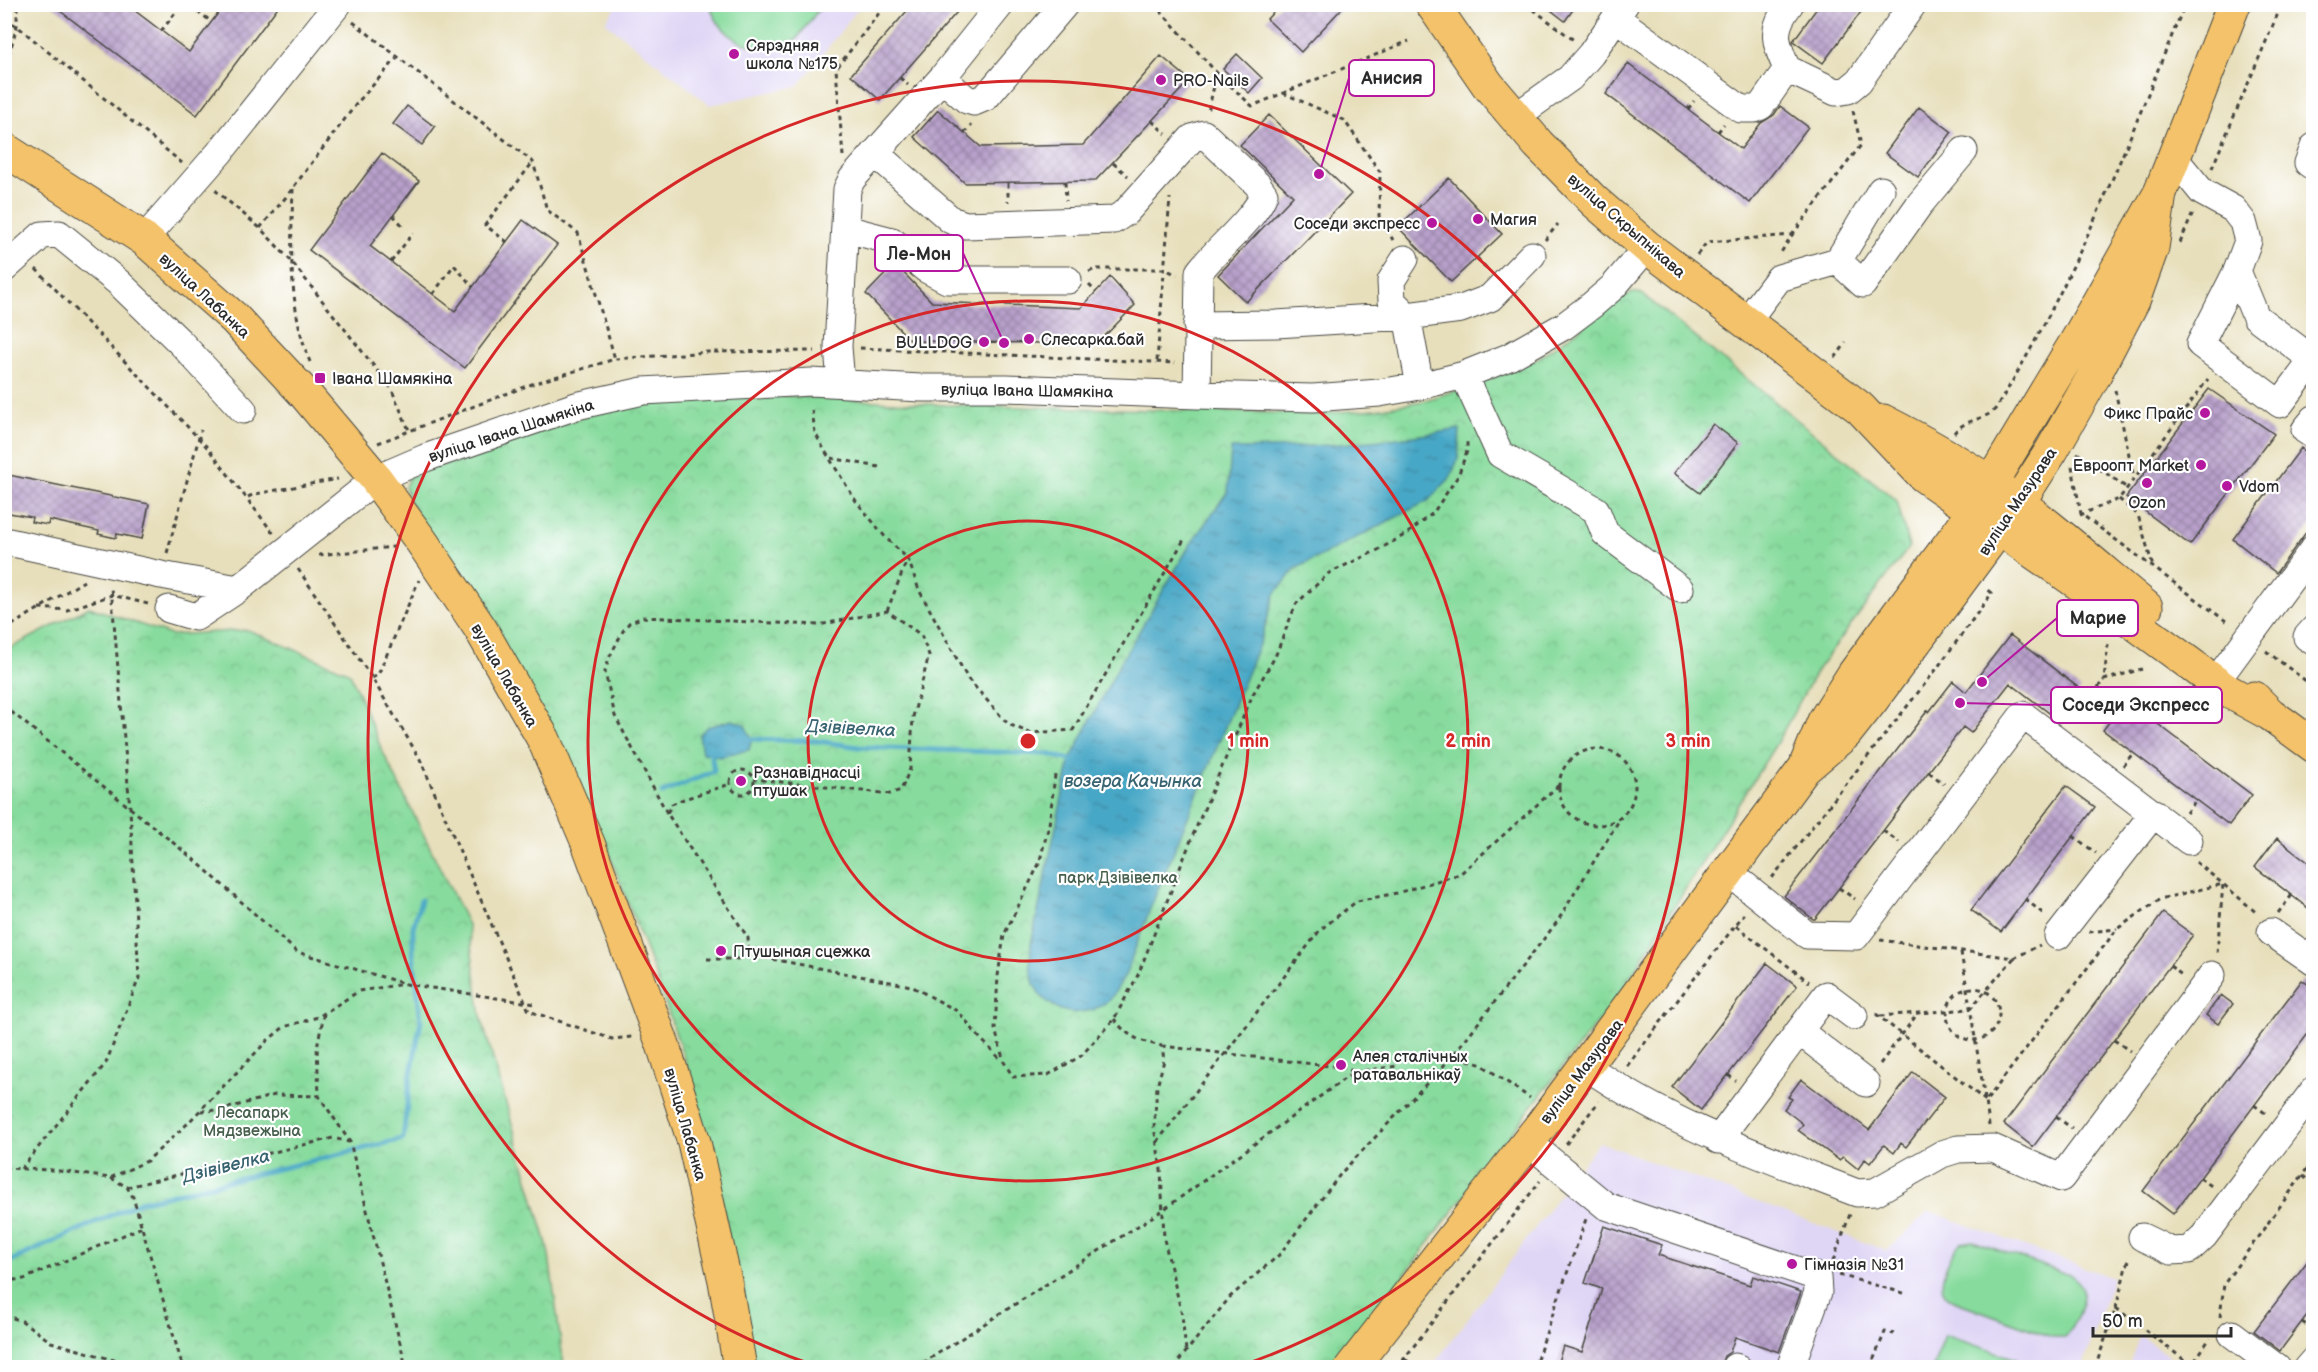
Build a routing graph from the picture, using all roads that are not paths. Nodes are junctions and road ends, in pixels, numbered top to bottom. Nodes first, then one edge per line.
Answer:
1 (1001, 4) edge
2 (1065, 4) edge
3 (1432, 4) edge
4 (1790, 4) edge
5 (1913, 4) edge
6 (2234, 4) edge
7 (336, 6) edge
8 (1620, 11) edge
9 (1787, 69) junction
10 (942, 78) junction
11 (1515, 117) junction
12 (2313, 147) edge
13 (1964, 151) dead end
14 (6, 153) edge
15 (875, 153) junction
16 (2174, 158) junction
17 (2313, 167) edge
18 (1881, 190) dead end
19 (2202, 192) junction
20 (2160, 193) junction
21 (846, 229) junction
22 (144, 239) junction
23 (1647, 248) junction
24 (1532, 255) dead end
25 (1405, 260) road end
26 (1838, 261) junction
27 (4, 269) edge
28 (2237, 271) junction
29 (1068, 280) road end
30 (1407, 316) junction
31 (1746, 322) junction
32 (1197, 325) junction
33 (1464, 375) junction
34 (841, 382) junction
35 (1420, 386) junction
36 (1197, 395) junction
37 (243, 410) dead end
38 (2313, 419) edge
39 (2313, 436) edge
40 (376, 479) junction
41 (1996, 507) junction
42 (4, 541) edge
43 (2313, 548) edge
44 (238, 589) junction
45 (1680, 589) dead end
46 (169, 609) road end
47 (2313, 629) edge
48 (2313, 642) edge
49 (2225, 669) junction
50 (2270, 714) junction
51 (2313, 746) edge
52 (2154, 813) junction
53 (2192, 851) road end
54 (1727, 872) junction
55 (2270, 928) road end
56 (2058, 936) road end
57 (2313, 962) edge
58 (2212, 975) road end
59 (1866, 1016) road end
60 (1799, 1031) junction
61 (1586, 1066) junction
62 (1866, 1083) road end
63 (2313, 1090) edge
64 (1718, 1140) junction
65 (1528, 1142) junction
66 (2142, 1237) dead end
67 (2226, 1329) road end
68 (2313, 1360) edge
69 (740, 1368) edge
70 (1351, 1368) edge
71 (1790, 1368) edge
72 (2277, 1368) edge
73 (2307, 1368) edge

1 - 10 street
2 - 10 street
3 - 11 main road, вуліца Скрыпнікава
4 - 9 street
5 - 9 street
6 - 16 main road, вуліца Мазурава
7 - 22 street
8 - 9 street
8 - 11 street
10 - 15 street
11 - 23 main road, вуліца Скрыпнікава
12 - 17 street
13 - 26 street
14 - 22 main road, вуліца Лабанка
15 - 21 street
15 - 32 street
16 - 19 street
16 - 20 main road, вуліца Мазурава
18 - 26 street
19 - 20 street
19 - 28 street
20 - 41 main road, вуліца Мазурава
21 - 29 street
21 - 34 street
22 - 40 main road, вуліца Лабанка
23 - 31 main road, вуліца Скрыпнікава
23 - 33 street, вуліца Івана Шамякіна
24 - 30 street
25 - 30 street
26 - 31 street
27 - 37 street
28 - 28 street
30 - 32 street
30 - 35 street
31 - 41 main road, вуліца Скрыпнікава
32 - 36 street
33 - 35 street, вуліца Івана Шамякіна
33 - 45 street
34 - 36 street, вуліца Івана Шамякіна
34 - 40 street, вуліца Івана Шамякіна
35 - 36 street, вуліца Івана Шамякіна
38 - 39 street
40 - 44 street, вуліца Івана Шамякіна
40 - 69 main road, вуліца Лабанка
41 - 49 main road, вуліца Скрыпнікава
41 - 50 main road, вуліца Скрыпнікава
41 - 54 main road, вуліца Мазурава
42 - 44 street
43 - 49 street
44 - 46 street, вуліца Івана Шамякіна
47 - 48 street
49 - 50 main road, вуліца Скрыпнікава
50 - 51 main road, вуліца Скрыпнікава
52 - 53 street
52 - 54 street
52 - 56 street
54 - 61 main road, вуліца Мазурава
55 - 57 street
58 - 64 street
59 - 60 street
60 - 62 street
60 - 64 street
61 - 64 street
61 - 65 main road, вуліца Мазурава
63 - 66 street
65 - 70 main road, вуліца Мазурава
65 - 71 street
67 - 72 street
68 - 73 street

